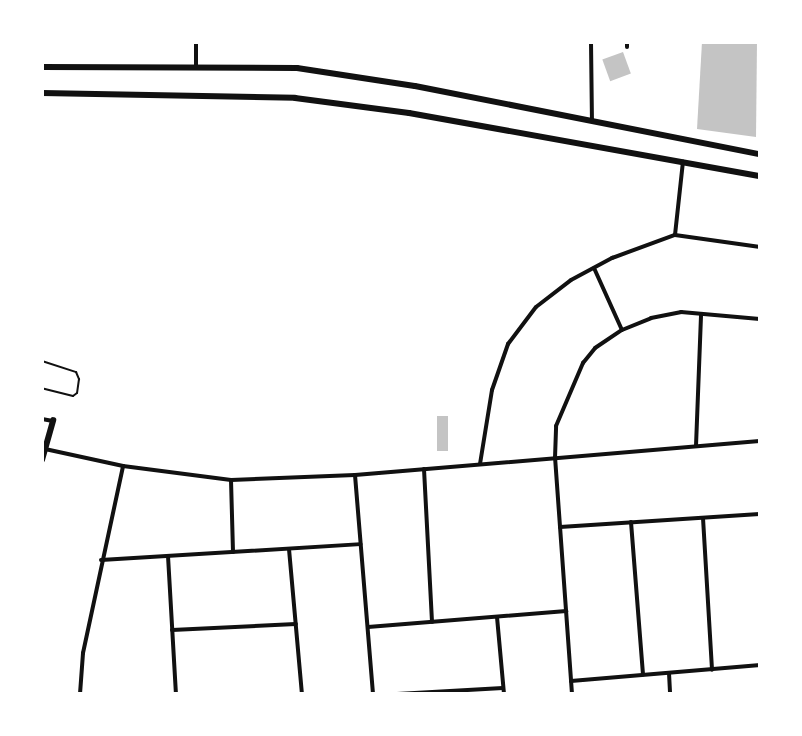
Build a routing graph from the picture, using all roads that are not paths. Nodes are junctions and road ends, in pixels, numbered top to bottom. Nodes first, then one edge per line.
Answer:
1 (196, 42) edge
2 (591, 42) edge
3 (42, 67) edge
4 (196, 67) junction
5 (42, 93) edge
6 (592, 119) junction
7 (760, 154) edge
8 (683, 161) junction
9 (760, 176) edge
10 (675, 235) junction
11 (760, 247) edge
12 (594, 268) junction
13 (701, 314) junction
14 (760, 319) edge
15 (622, 330) junction
16 (42, 361) edge
17 (42, 388) edge
18 (42, 419) edge
19 (53, 421) joint
20 (760, 441) edge
21 (696, 446) junction
22 (46, 449) junction
23 (555, 458) junction
24 (42, 460) edge
25 (480, 464) junction
26 (123, 466) junction
27 (424, 469) junction
28 (354, 475) junction
29 (231, 480) junction
30 (760, 514) edge
31 (703, 518) junction
32 (631, 522) junction
33 (560, 527) junction
34 (360, 544) junction
35 (289, 549) junction
36 (233, 552) junction
37 (168, 556) junction
38 (101, 560) junction
39 (566, 611) junction
40 (498, 617) junction
41 (432, 622) junction
42 (296, 624) junction
43 (368, 627) junction
44 (172, 630) junction
45 (760, 665) edge
46 (712, 670) junction
47 (669, 673) junction
48 (643, 676) junction
49 (572, 681) junction
50 (503, 688) junction
51 (80, 694) edge
52 (176, 694) edge
53 (302, 694) edge
54 (373, 694) edge
55 (397, 694) edge
56 (504, 694) edge
57 (572, 694) edge
58 (670, 694) edge

1 - 4 street
2 - 6 street
3 - 4 main road
4 - 6 main road
5 - 8 main road
6 - 7 main road
8 - 9 main road
8 - 10 street
10 - 11 street
10 - 12 street
12 - 15 street
12 - 25 street
13 - 14 street
13 - 15 street
13 - 21 street
15 - 23 street
16 - 17 lane
18 - 19 street
19 - 22 main road
20 - 21 street
21 - 23 street
22 - 24 main road
22 - 26 street
23 - 25 street
23 - 33 street
25 - 27 street
26 - 29 street
26 - 38 street
27 - 28 street
27 - 41 street
28 - 29 street
28 - 34 street
29 - 36 street
30 - 31 street
31 - 32 street
31 - 46 street
32 - 33 street
32 - 48 street
33 - 39 street
34 - 35 street
34 - 43 street
35 - 36 street
35 - 42 street
36 - 37 street
37 - 38 street
37 - 44 street
38 - 51 street
39 - 40 street
39 - 49 street
40 - 41 street
40 - 50 street
41 - 43 street
42 - 44 street
42 - 53 street
43 - 54 street
44 - 52 street
45 - 46 street
46 - 47 street
47 - 48 street
47 - 58 street
48 - 49 street
49 - 57 street
50 - 55 street
50 - 56 street

